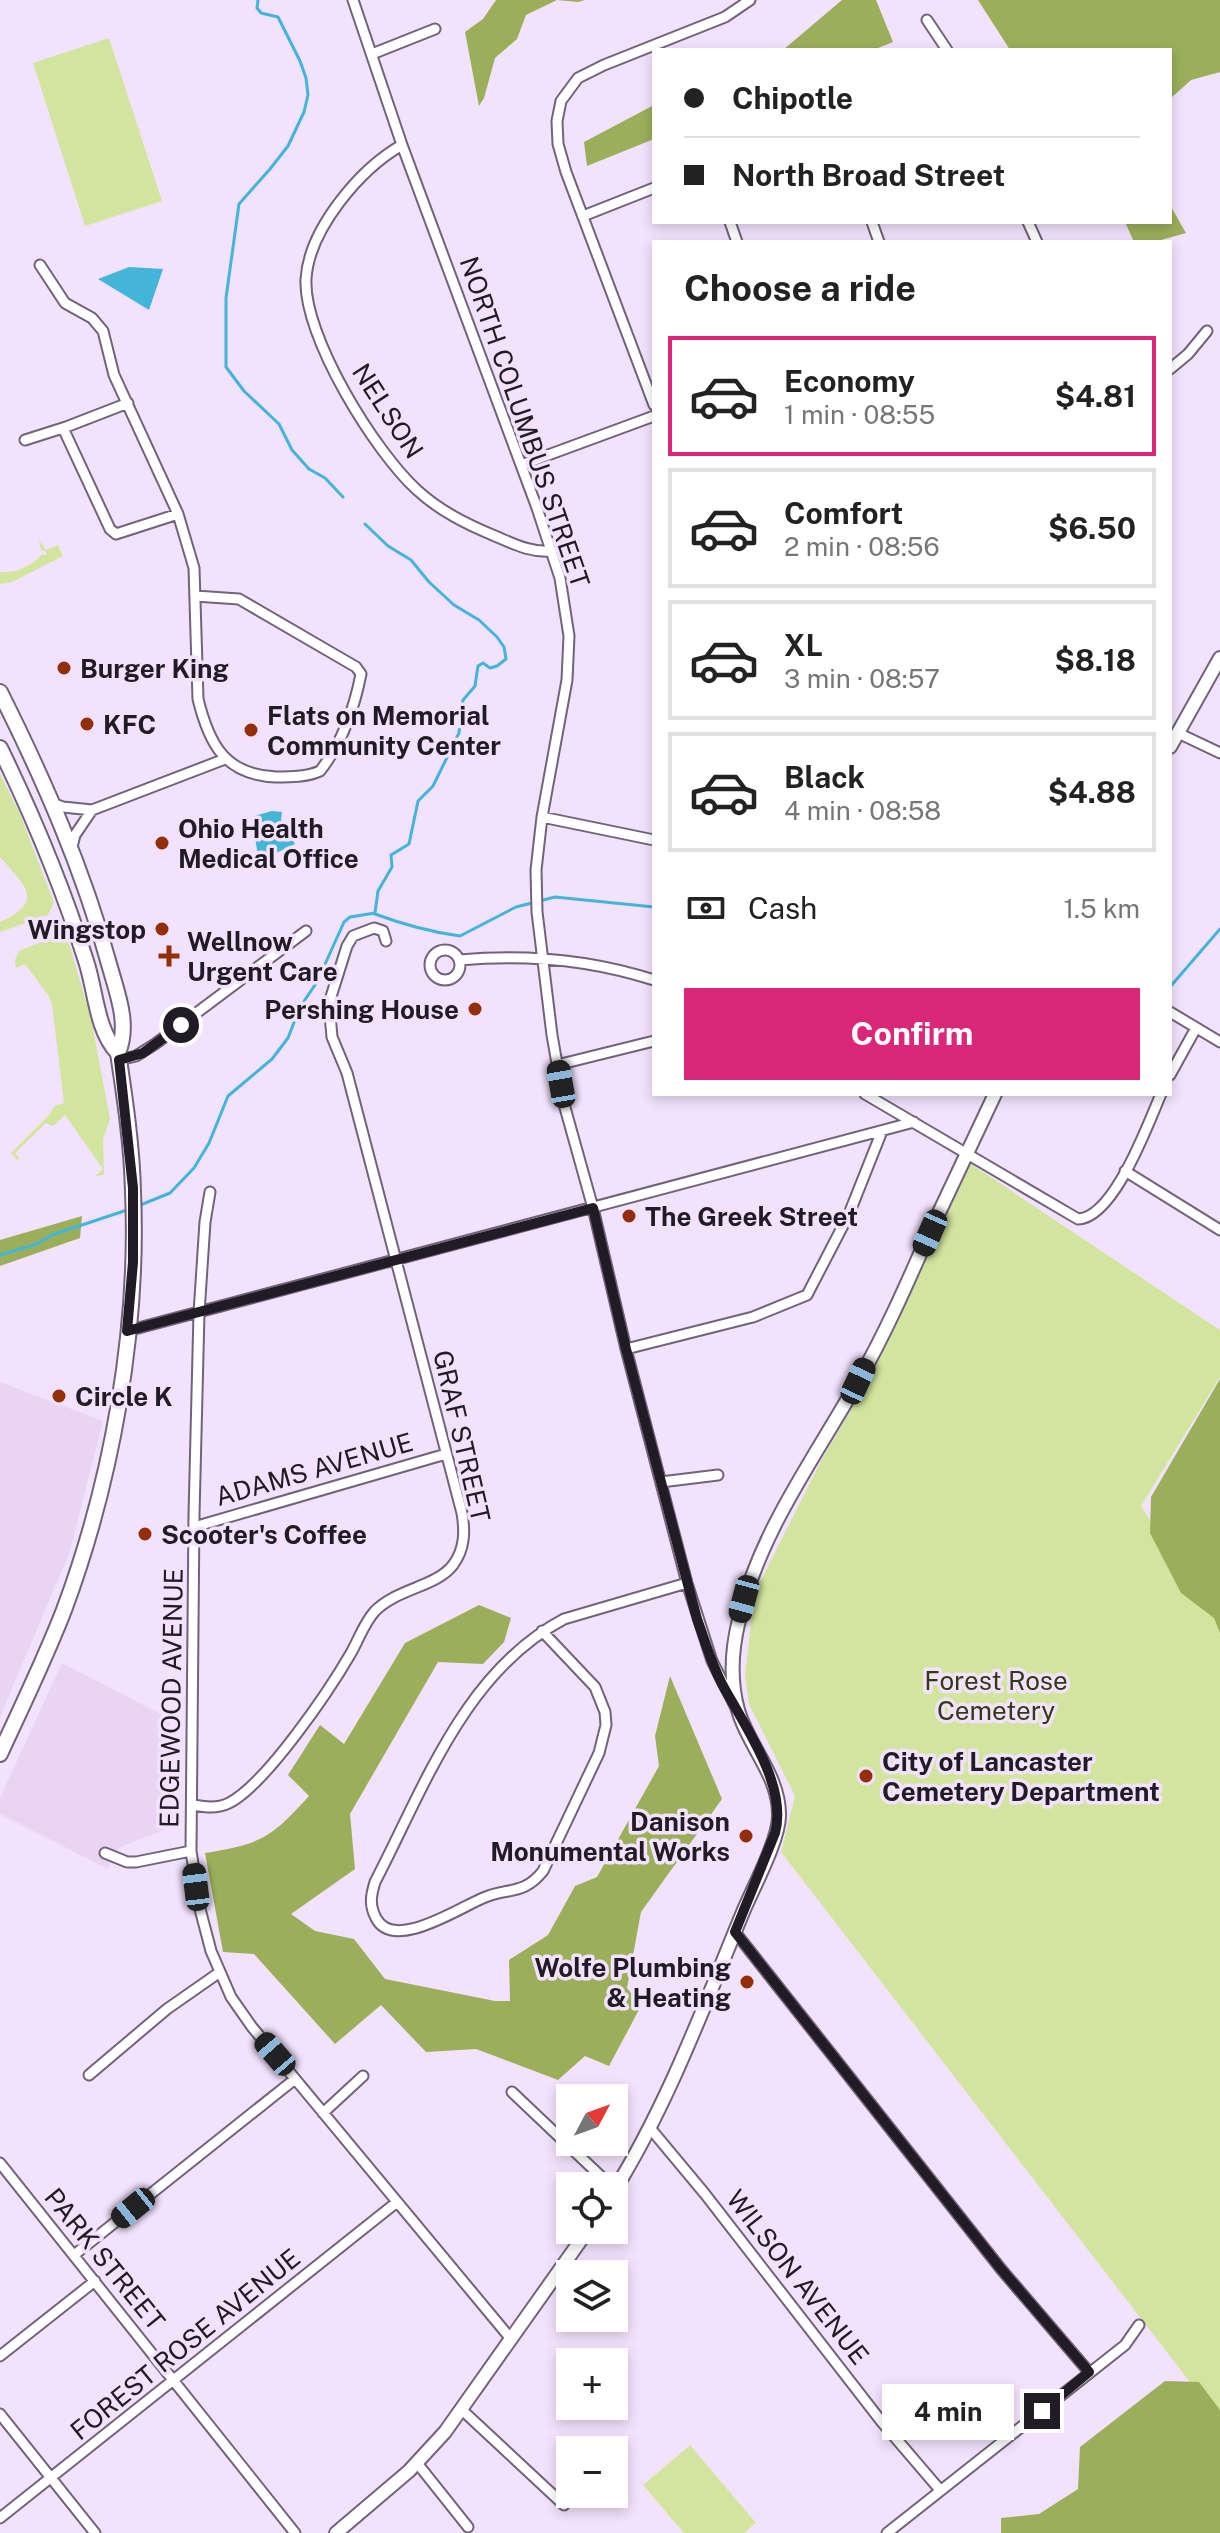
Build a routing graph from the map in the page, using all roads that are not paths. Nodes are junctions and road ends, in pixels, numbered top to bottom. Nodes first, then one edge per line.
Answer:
1 (353, 0) edge
2 (750, 0) edge
3 (927, 20) dead end
4 (435, 29) dead end
5 (946, 48) edge
6 (372, 54) junction
7 (402, 145) junction
8 (652, 189) edge
9 (583, 216) junction
10 (40, 265) dead end
11 (1207, 331) dead end
12 (1172, 367) edge
13 (652, 400) edge
14 (128, 403) junction
15 (652, 417) edge
16 (63, 428) junction
17 (25, 440) dead end
18 (521, 465) junction
19 (178, 514) junction
20 (552, 551) junction
21 (195, 596) junction
22 (1220, 658) edge
23 (0, 692) edge
24 (1178, 733) junction
25 (1172, 744) edge
26 (0, 748) edge
27 (1220, 753) edge
28 (225, 759) junction
29 (52, 803) junction
30 (92, 810) junction
31 (542, 817) junction
32 (652, 840) edge
33 (72, 847) junction
34 (306, 931) dead end
35 (386, 941) dead end
36 (543, 959) junction
37 (459, 960) dead end
38 (652, 980) edge
39 (1172, 1013) edge
40 (1196, 1028) junction
41 (652, 1041) edge
42 (1220, 1042) edge
43 (118, 1057) junction
44 (557, 1065) junction
45 (1172, 1071) edge
46 (868, 1096) edge
47 (994, 1096) edge
48 (1160, 1096) edge
49 (914, 1122) junction
50 (882, 1131) junction
51 (967, 1153) junction
52 (1125, 1171) junction
53 (210, 1192) dead end
54 (593, 1208) junction
55 (1220, 1230) edge
56 (396, 1261) junction
57 (199, 1313) junction
58 (127, 1331) junction
59 (626, 1349) junction
60 (446, 1454) junction
61 (718, 1475) dead end
62 (661, 1482) junction
63 (194, 1527) junction
64 (687, 1583) junction
65 (542, 1631) junction
66 (738, 1712) junction
67 (0, 1754) edge
68 (193, 1805) junction
69 (191, 1851) junction
70 (105, 1853) dead end
71 (735, 1932) junction
72 (220, 1972) junction
73 (89, 2075) dead end
74 (363, 2076) dead end
75 (295, 2079) junction
76 (512, 2092) dead end
77 (323, 2113) junction
78 (650, 2128) junction
79 (0, 2163) edge
80 (596, 2172) edge
81 (624, 2172) edge
82 (397, 2202) junction
83 (578, 2244) edge
84 (74, 2255) junction
85 (95, 2281) junction
86 (1139, 2325) dead end
87 (511, 2339) junction
88 (0, 2356) edge
89 (1089, 2372) junction
90 (174, 2381) junction
91 (462, 2410) junction
92 (0, 2414) edge
93 (417, 2463) junction
94 (51, 2478) junction
95 (940, 2490) junction
96 (556, 2498) edge
97 (0, 2518) edge
98 (468, 2527) dead end
99 (95, 2533) edge
100 (295, 2533) edge
101 (336, 2533) edge
102 (887, 2533) edge

1 - 6 street, NORTH COLUMBUS STREET
2 - 9 street
3 - 5 street
4 - 6 street
6 - 7 street, NORTH COLUMBUS STREET
7 - 18 street, NORTH COLUMBUS STREET
7 - 20 street, NELSON
8 - 9 street
9 - 13 street
10 - 14 street
11 - 12 street
14 - 16 street
14 - 19 street
15 - 18 street
16 - 17 street
16 - 19 street
18 - 20 street, NORTH COLUMBUS STREET
19 - 21 street
20 - 31 street, NORTH COLUMBUS STREET
21 - 28 street
21 - 28 street
22 - 24 main road
23 - 29 main road
24 - 25 main road
24 - 27 street
26 - 43 main road
28 - 30 street
29 - 30 street
29 - 33 main road
30 - 33 street
31 - 32 street
31 - 36 street, NORTH COLUMBUS STREET
33 - 43 main road
34 - 43 street
35 - 56 street, GRAF STREET
36 - 37 street
36 - 38 street
36 - 44 street, NORTH COLUMBUS STREET
39 - 40 street
40 - 42 street
40 - 45 street
41 - 44 street
43 - 58 main road
44 - 54 street, NORTH COLUMBUS STREET
46 - 49 street
47 - 51 main road
48 - 52 street
49 - 50 street
49 - 51 street
50 - 54 street
50 - 59 street
51 - 52 street
51 - 66 main road
52 - 55 street
53 - 57 street, EDGEWOOD AVENUE
54 - 56 street
54 - 59 street, NORTH COLUMBUS STREET
56 - 57 street
56 - 60 street, GRAF STREET
57 - 58 street
57 - 63 street, EDGEWOOD AVENUE
58 - 67 main road
59 - 62 street, NORTH COLUMBUS STREET
60 - 63 street, ADAMS AVENUE
60 - 68 street, GRAF STREET
61 - 62 street
62 - 64 street, NORTH COLUMBUS STREET
63 - 68 street, EDGEWOOD AVENUE
64 - 65 street
64 - 66 street, NORTH COLUMBUS STREET
65 - 65 street
66 - 71 main road, NORTH COLUMBUS STREET
68 - 69 street, EDGEWOOD AVENUE
69 - 70 street
69 - 72 street, EDGEWOOD AVENUE
71 - 78 main road, NORTH COLUMBUS STREET
71 - 89 street
72 - 73 street
72 - 75 street, EDGEWOOD AVENUE
74 - 77 street
75 - 77 street, EDGEWOOD AVENUE
75 - 84 street
76 - 80 street
77 - 82 street, EDGEWOOD AVENUE
78 - 81 main road, NORTH COLUMBUS STREET
78 - 95 street, WILSON AVENUE
79 - 84 street, PARK STREET
82 - 87 street, EDGEWOOD AVENUE
82 - 90 street, FOREST ROSE AVENUE
83 - 87 main road
84 - 85 street, PARK STREET
85 - 88 street
85 - 90 street, PARK STREET
86 - 89 street
87 - 91 main road
89 - 95 street
90 - 94 street, FOREST ROSE AVENUE
90 - 100 street, PARK STREET
91 - 93 main road
91 - 96 street
92 - 94 street
93 - 98 street
93 - 101 main road
94 - 97 street, FOREST ROSE AVENUE
94 - 99 street
95 - 102 street

